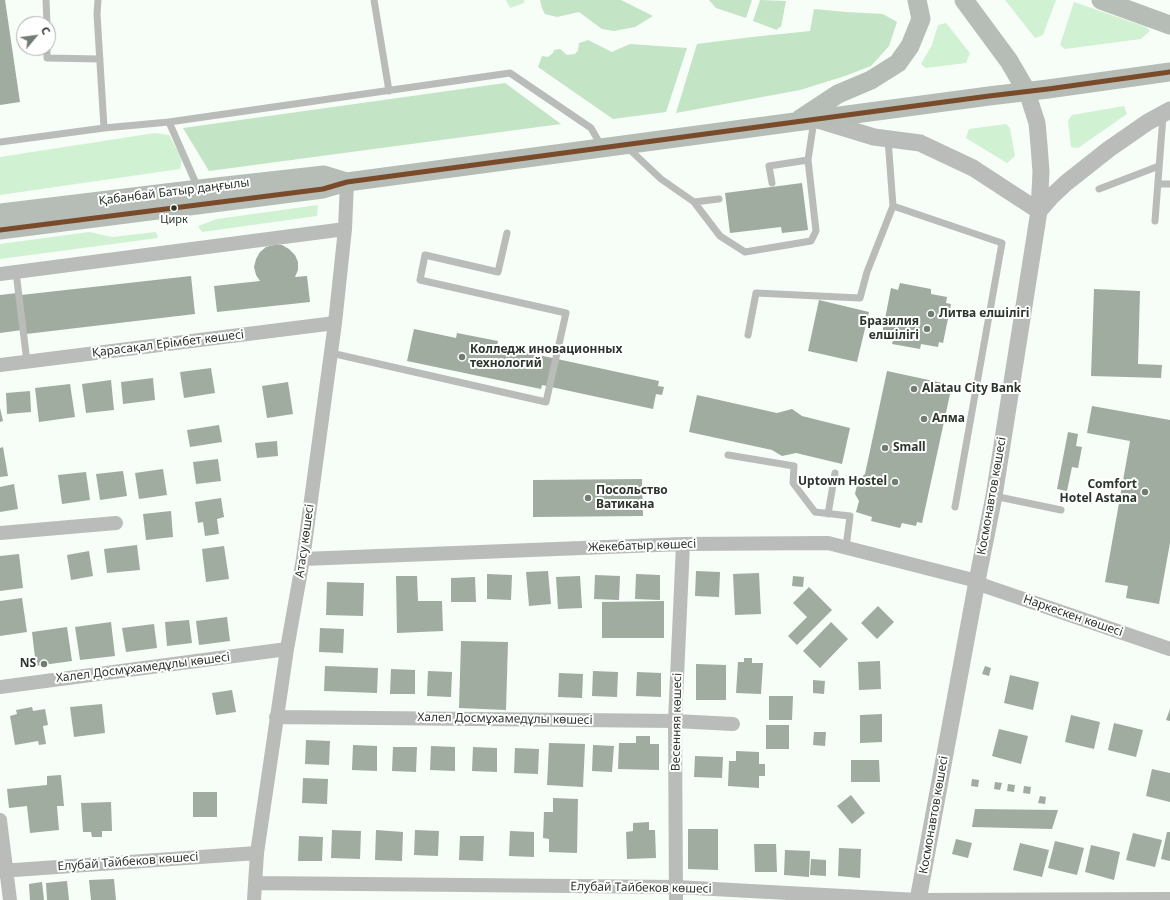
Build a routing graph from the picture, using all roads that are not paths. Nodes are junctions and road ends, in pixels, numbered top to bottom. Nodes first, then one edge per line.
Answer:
1 (46, 0) edge
2 (98, 0) edge
3 (374, 0) edge
4 (917, 0) edge
5 (964, 0) edge
6 (1101, 0) edge
7 (47, 16) edge
8 (1170, 25) edge
9 (47, 56) edge
10 (100, 59) junction
11 (1170, 72) edge
12 (389, 91) junction
13 (1027, 92) junction
14 (1166, 112) edge
15 (806, 120) junction
16 (169, 122) junction
17 (104, 128) junction
18 (888, 139) junction
19 (0, 142) edge
20 (624, 144) junction
21 (602, 147) junction
22 (808, 160) junction
23 (1159, 166) junction
24 (347, 182) junction
25 (772, 183) dead end
26 (1158, 184) junction
27 (1170, 184) edge
28 (199, 188) junction
29 (1099, 189) dead end
30 (719, 200) dead end
31 (694, 202) junction
32 (893, 206) junction
33 (1039, 212) junction
34 (0, 213) edge
35 (1155, 221) dead end
36 (345, 229) junction
37 (0, 230) edge
38 (507, 233) dead end
39 (16, 272) junction
40 (0, 274) edge
41 (335, 323) junction
42 (748, 335) dead end
43 (331, 353) junction
44 (27, 362) junction
45 (0, 365) edge
46 (728, 455) dead end
47 (835, 472) dead end
48 (994, 496) junction
49 (955, 507) dead end
50 (1061, 510) dead end
51 (828, 514) junction
52 (116, 523) dead end
53 (0, 533) edge
54 (683, 544) junction
55 (846, 548) junction
56 (303, 559) junction
57 (977, 581) junction
58 (287, 649) junction
59 (1170, 649) edge
60 (0, 687) edge
61 (276, 717) junction
62 (676, 722) junction
63 (733, 724) dead end
64 (0, 820) edge
65 (257, 853) junction
66 (3, 870) edge
67 (255, 883) junction
68 (676, 894) edge
69 (887, 899) edge
70 (1170, 899) edge
71 (10, 900) edge
72 (254, 900) edge
73 (918, 900) edge

1 - 7 lane
2 - 10 lane
3 - 12 lane
4 - 15 main road
5 - 13 main road
6 - 8 main road
9 - 10 lane
10 - 17 lane
11 - 13 main road, Қабанбай Батыр даңғылы
12 - 16 lane
12 - 21 lane
13 - 15 main road, Қабанбай Батыр даңғылы
13 - 33 street, Космонавтов көшесі
14 - 23 lane
14 - 33 street
15 - 18 street
15 - 20 main road, Қабанбай Батыр даңғылы
15 - 22 lane
16 - 17 lane
16 - 28 lane
17 - 19 lane
18 - 32 lane
18 - 33 street
20 - 21 main road, Қабанбай Батыр даңғылы
20 - 31 lane
21 - 24 main road, Қабанбай Батыр даңғылы
22 - 25 lane
22 - 31 lane
23 - 26 lane
23 - 29 lane
24 - 28 main road, Қабанбай Батыр даңғылы
24 - 36 street, Атасу көшесі
24 - 37 main road, Қабанбай Батыр даңғылы
26 - 27 lane
26 - 35 lane
28 - 34 main road, Қабанбай Батыр даңғылы
30 - 31 lane
32 - 42 lane
32 - 49 lane
33 - 48 street, Космонавтов көшесі
36 - 39 street
36 - 41 street, Атасу көшесі
38 - 43 lane
39 - 40 street
39 - 44 lane
41 - 43 street, Атасу көшесі
41 - 44 street, Қарасақал Ерімбет көшесі
43 - 56 street, Атасу көшесі
44 - 45 street, Қарасақал Ерімбет көшесі
46 - 51 lane
47 - 51 lane
48 - 50 lane
48 - 57 street, Космонавтов көшесі
51 - 55 lane
52 - 53 street
54 - 55 street, Жекебатыр көшесі
54 - 56 street, Жекебатыр көшесі
54 - 62 street, Весенняя көшесі
55 - 57 street, Жекебатыр көшесі
56 - 58 street, Атасу көшесі
57 - 59 street, Наркескен көшесі
57 - 73 street, Космонавтов көшесі
58 - 60 street, Халел Досмұхамедұлы көшесі
58 - 61 street, Атасу көшесі
61 - 62 street, Халел Досмұхамедұлы көшесі
61 - 65 street, Атасу көшесі
62 - 63 street, Халел Досмұхамедұлы көшесі
62 - 68 street, Весенняя көшесі
64 - 66 street
65 - 66 street, Елубай Тайбеков көшесі
65 - 67 street, Атасу көшесі
66 - 71 street
67 - 68 street, Елубай Тайбеков көшесі
67 - 72 street, Атасу көшесі
68 - 69 street, Елубай Тайбеков көшесі
69 - 73 street, Елубай Тайбеков көшесі
70 - 73 street, Елубай Тайбеков көшесі

